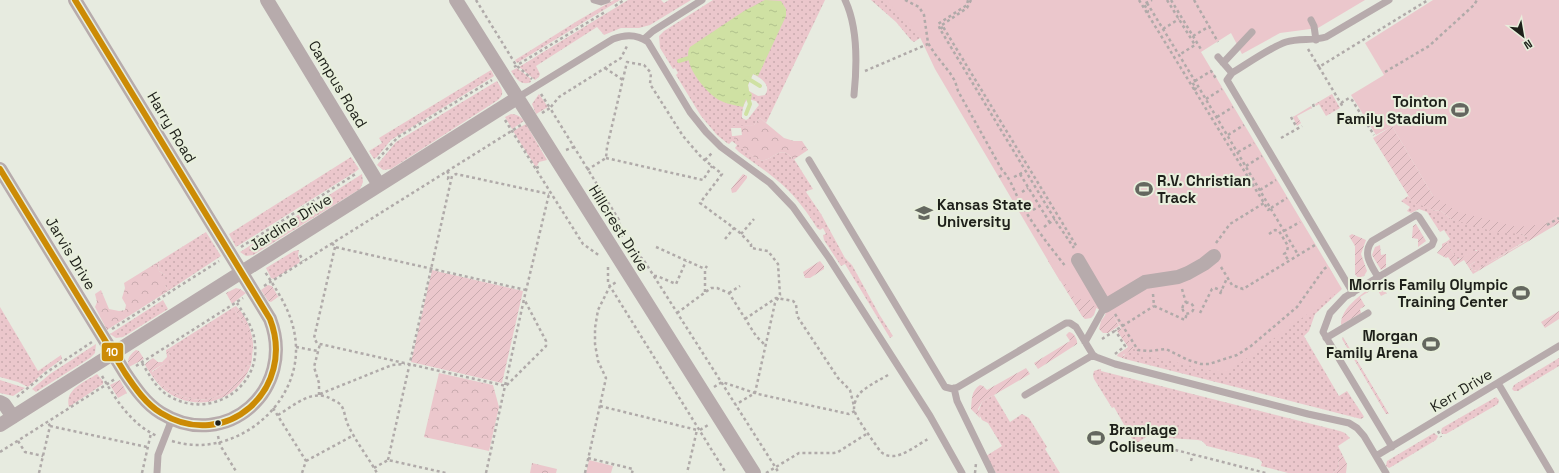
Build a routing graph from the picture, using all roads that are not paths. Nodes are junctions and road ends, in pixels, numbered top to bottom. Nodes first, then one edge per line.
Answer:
1 (74, 0) edge
2 (267, 0) edge
3 (456, 0) edge
4 (594, 0) edge
5 (607, 0) edge
6 (702, 0) edge
7 (845, 0) edge
8 (1389, 0) edge
9 (1311, 20) dead end
10 (1252, 32) dead end
11 (644, 39) junction
12 (1316, 40) junction
13 (1218, 57) dead end
14 (1223, 63) junction
15 (1232, 73) junction
16 (854, 95) dead end
17 (517, 98) junction
18 (809, 160) dead end
19 (0, 169) edge
20 (379, 185) junction
21 (1214, 250) road end
22 (1079, 255) road end
23 (241, 273) junction
24 (1378, 277) junction
25 (1353, 292) junction
26 (1109, 308) junction
27 (1368, 314) dead end
28 (1326, 338) junction
29 (1085, 342) junction
30 (1559, 346) edge
31 (113, 354) junction
32 (1093, 354) junction
33 (1498, 383) junction
34 (954, 388) junction
35 (1025, 395) dead end
36 (0, 402) edge
37 (12, 417) junction
38 (172, 419) junction
39 (0, 424) edge
40 (1392, 447) junction
41 (1376, 456) junction
42 (157, 473) edge
43 (754, 473) edge
44 (962, 473) edge
45 (992, 473) edge
46 (1386, 473) edge
47 (1552, 473) edge

1 - 23 street, Harry Road
2 - 20 street, Campus Road
3 - 17 street, Hillcrest Drive
4 - 5 lane
6 - 11 lane
7 - 16 lane
8 - 12 lane
9 - 12 lane
10 - 14 lane
11 - 17 lane
11 - 44 lane
12 - 15 lane
13 - 14 lane
14 - 15 lane
15 - 25 lane
17 - 20 street, Jardine Drive
17 - 43 street, Hillcrest Drive
18 - 34 lane
19 - 31 street, Jarvis Drive
20 - 23 street, Jardine Drive
21 - 26 street
22 - 26 street
23 - 31 street, Jardine Drive
23 - 38 street, Harry Road
24 - 24 lane
24 - 25 lane
25 - 28 lane
26 - 29 lane
27 - 28 lane
28 - 40 lane
29 - 32 lane
29 - 34 lane
30 - 33 lane, Kerr Drive
31 - 37 street, Jardine Drive
31 - 38 street, Jarvis Drive
32 - 35 lane
32 - 41 lane
33 - 40 lane, Kerr Drive
33 - 47 lane
34 - 45 lane
36 - 37 street
37 - 39 street, Jardine Drive
38 - 42 lane
40 - 41 lane, Kerr Drive
41 - 46 lane

